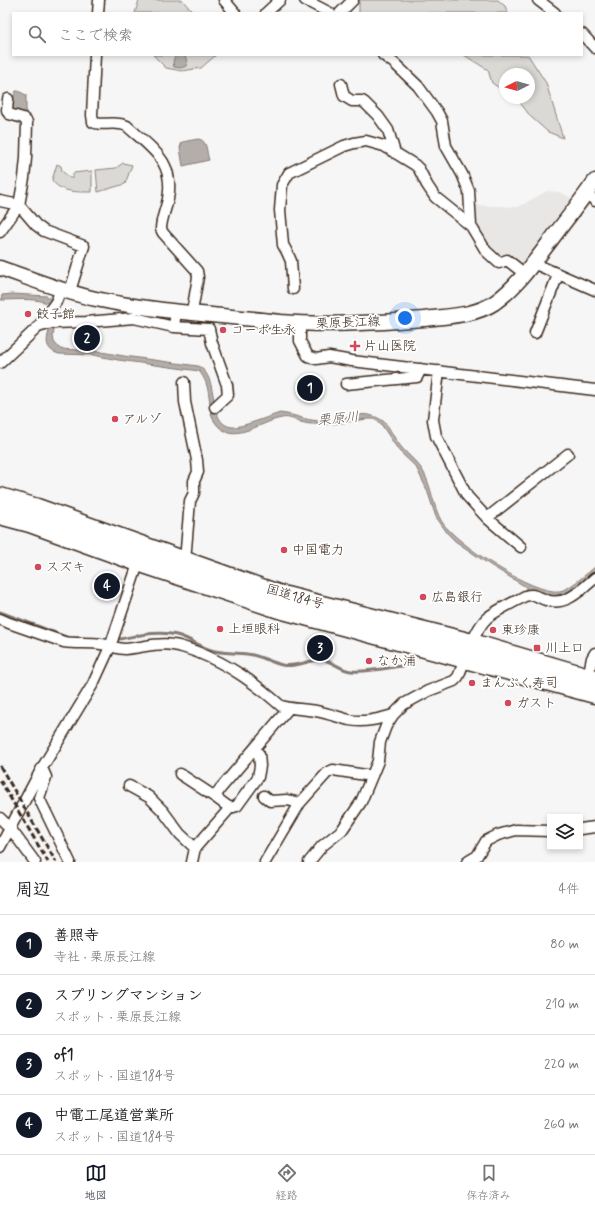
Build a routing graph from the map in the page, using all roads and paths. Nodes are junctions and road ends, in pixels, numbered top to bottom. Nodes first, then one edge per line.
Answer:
1 (99, 0) edge
2 (224, 0) edge
3 (280, 0) edge
4 (305, 0) edge
5 (353, 0) edge
6 (538, 0) edge
7 (98, 12) edge
8 (234, 12) edge
9 (267, 12) edge
10 (328, 12) edge
11 (341, 12) edge
12 (554, 12) edge
13 (583, 35) edge
14 (595, 48) edge
15 (95, 56) edge
16 (384, 56) edge
17 (341, 84) dead end
18 (8, 99) dead end
19 (395, 154) junction
20 (595, 181) edge
21 (591, 197) edge
22 (0, 201) edge
23 (19, 205) junction
24 (471, 226) junction
25 (0, 232) edge
26 (0, 268) edge
27 (529, 268) junction
28 (558, 275) junction
29 (293, 289) dead end
30 (66, 290) junction
31 (595, 290) edge
32 (176, 311) junction
33 (192, 312) junction
34 (300, 324) junction
35 (38, 327) junction
36 (174, 327) junction
37 (535, 333) dead end
38 (0, 364) edge
39 (420, 369) junction
40 (439, 371) junction
41 (184, 382) dead end
42 (346, 384) dead end
43 (595, 390) edge
44 (215, 407) dead end
45 (568, 454) dead end
46 (0, 497) edge
47 (0, 515) edge
48 (487, 518) junction
49 (521, 547) dead end
50 (141, 554) junction
51 (185, 561) junction
52 (595, 578) edge
53 (0, 619) edge
54 (472, 643) junction
55 (110, 647) junction
56 (595, 653) edge
57 (465, 660) junction
58 (591, 678) edge
59 (595, 694) edge
60 (289, 708) junction
61 (393, 715) junction
62 (254, 749) junction
63 (42, 768) junction
64 (180, 774) dead end
65 (372, 776) junction
66 (130, 786) dead end
67 (264, 796) dead end
68 (215, 797) junction
69 (300, 803) junction
70 (230, 808) junction
71 (0, 818) edge
72 (595, 826) edge
73 (10, 828) junction
74 (583, 828) edge
75 (547, 831) edge
76 (0, 847) edge
77 (195, 848) junction
78 (35, 862) edge
79 (70, 862) edge
80 (192, 862) edge
81 (265, 862) edge
82 (309, 862) edge
83 (467, 862) edge

1 - 7 street
2 - 8 street
3 - 9 street
4 - 10 street
5 - 11 street
6 - 12 street
13 - 14 street
15 - 33 street
16 - 24 street
17 - 19 street
18 - 23 street
19 - 24 street
19 - 29 street
20 - 21 main road, 栗原長江線
21 - 27 main road, 栗原長江線
22 - 23 street
23 - 25 street
23 - 30 street
24 - 27 street
26 - 30 main road, 栗原長江線
27 - 28 street
27 - 34 main road, 栗原長江線
28 - 31 street
28 - 37 street
30 - 32 main road, 栗原長江線
30 - 35 street
32 - 33 main road, 栗原長江線
32 - 36 street
33 - 34 main road, 栗原長江線
34 - 39 street
35 - 36 street
35 - 38 street
36 - 44 street
39 - 40 street
39 - 42 street
40 - 43 street
40 - 48 street
41 - 51 street
45 - 48 street
46 - 50 highway, 国道184号
47 - 50 highway, 国道184号
48 - 49 street
50 - 51 highway, 国道184号
50 - 55 street
50 - 57 highway, 国道184号
51 - 54 highway, 国道184号
52 - 54 street
53 - 55 street
54 - 57 street
54 - 58 highway, 国道184号
55 - 60 street
55 - 63 street
56 - 58 street
57 - 59 highway, 国道184号
57 - 61 street
60 - 61 street
60 - 62 street
61 - 65 street
62 - 68 street
62 - 70 street
63 - 73 street
63 - 79 street
64 - 68 street
65 - 69 street
65 - 82 street
66 - 77 street
67 - 69 street
68 - 70 street
69 - 81 street
70 - 77 street
71 - 73 street
72 - 74 street
73 - 76 street
73 - 78 street
75 - 83 street
77 - 80 street

